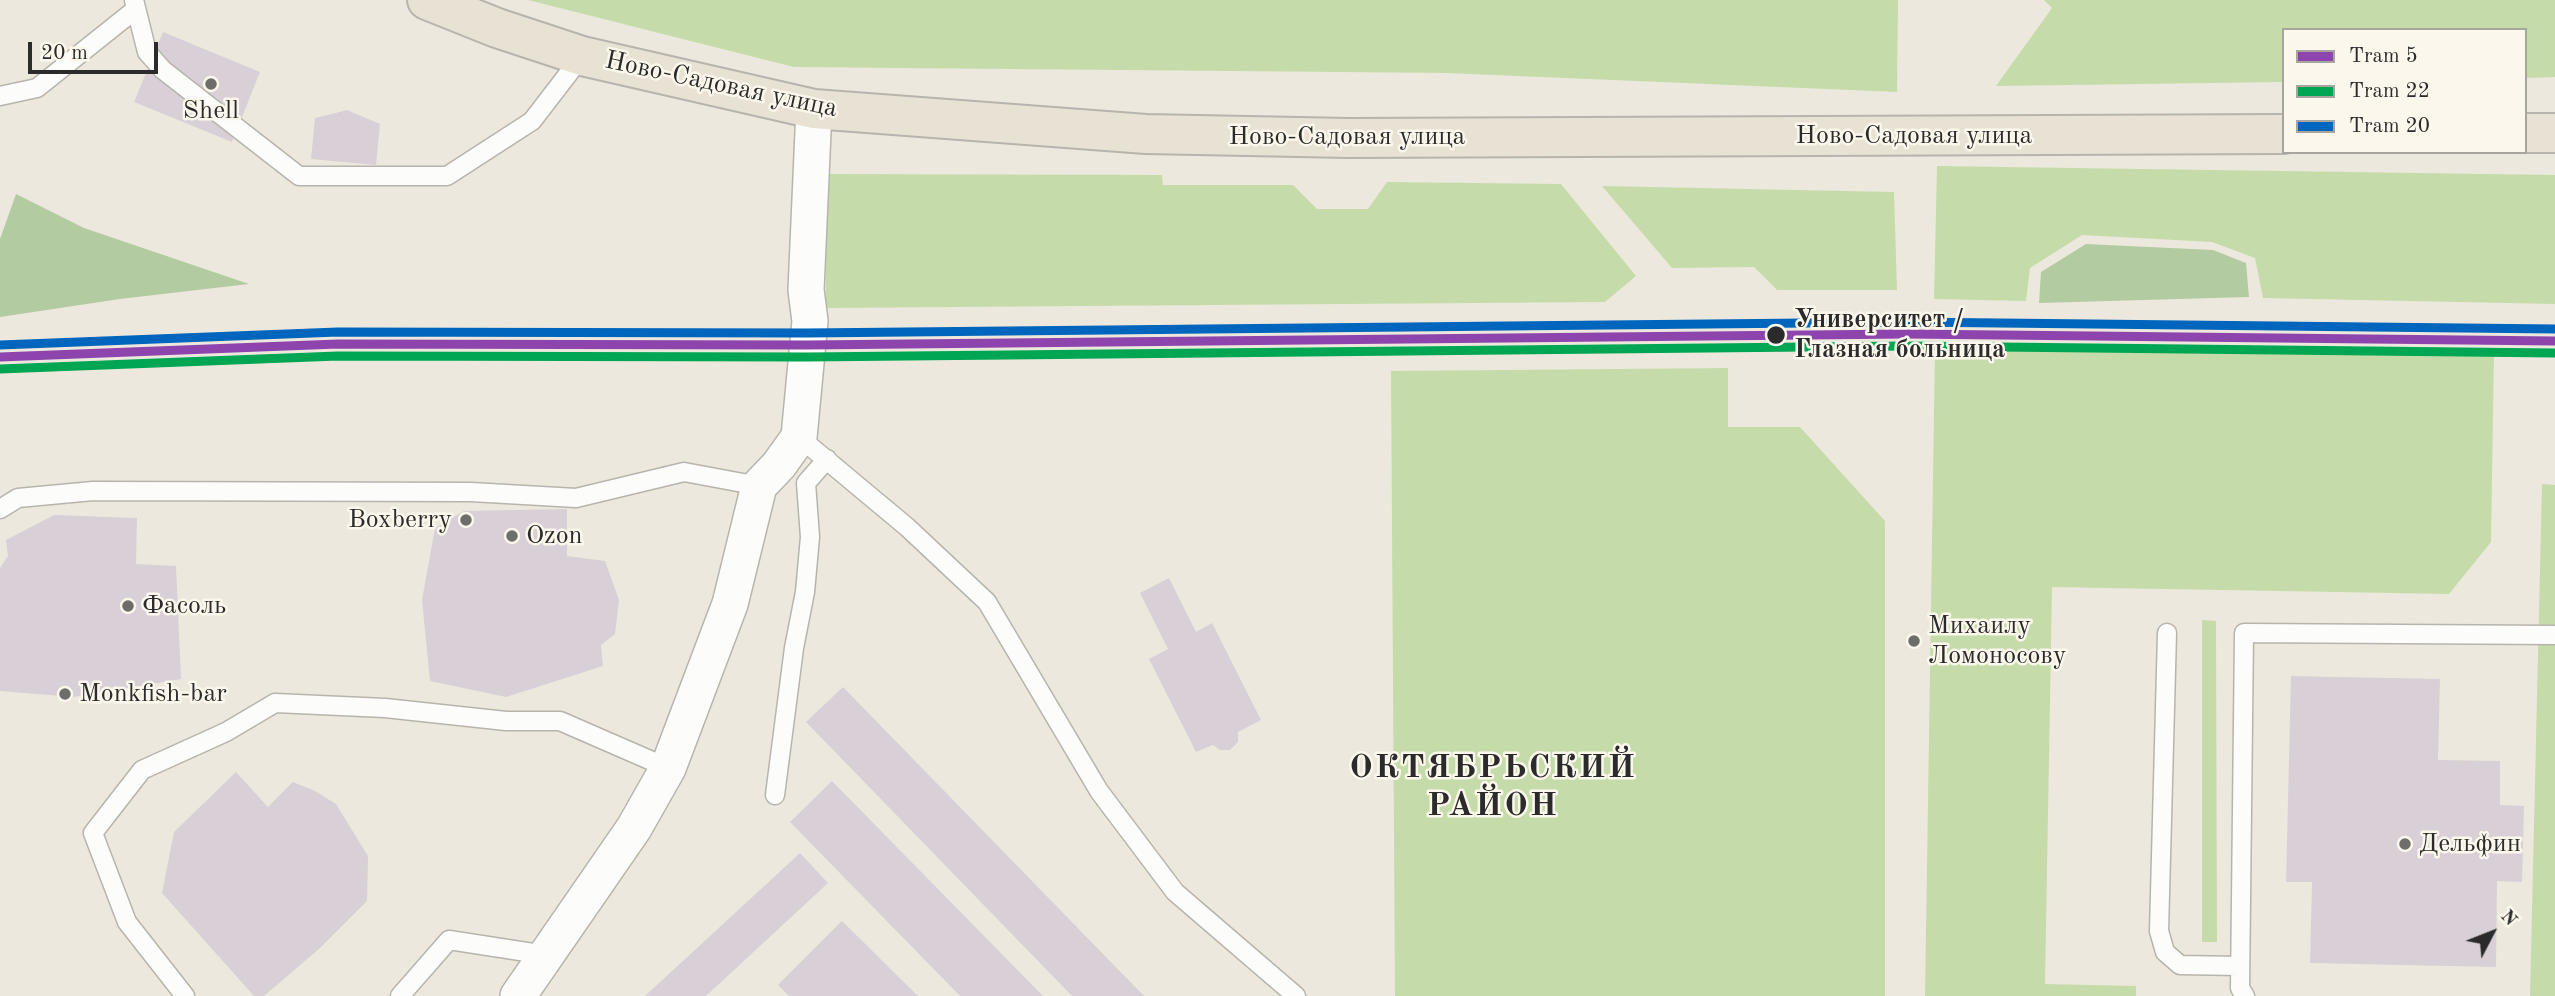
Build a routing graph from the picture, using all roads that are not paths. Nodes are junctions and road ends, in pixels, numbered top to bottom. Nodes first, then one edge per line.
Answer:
1 (427, 0) edge
2 (135, 5) edge
3 (582, 56) junction
4 (0, 96) edge
5 (814, 110) junction
6 (2527, 133) edge
7 (2555, 133) edge
8 (2282, 134) edge
9 (799, 437) junction
10 (827, 459) junction
11 (759, 486) junction
12 (0, 509) edge
13 (2167, 633) dead end
14 (2555, 635) edge
15 (668, 768) junction
16 (775, 796) dead end
17 (546, 955) junction
18 (2240, 966) junction
19 (185, 996) edge
20 (400, 996) edge
21 (517, 996) edge
22 (1296, 996) edge
23 (2245, 996) edge

1 - 3 main road, Ново-Садовая улица
2 - 3 lane
2 - 4 lane
3 - 5 main road, Ново-Садовая улица
5 - 8 main road, Ново-Садовая улица
5 - 9 street
6 - 7 main road
9 - 10 lane
9 - 11 street
10 - 16 lane
10 - 22 lane
11 - 12 lane
11 - 15 street
13 - 18 lane
14 - 18 lane
15 - 17 street
15 - 19 lane
17 - 20 lane
17 - 21 street
18 - 23 lane

